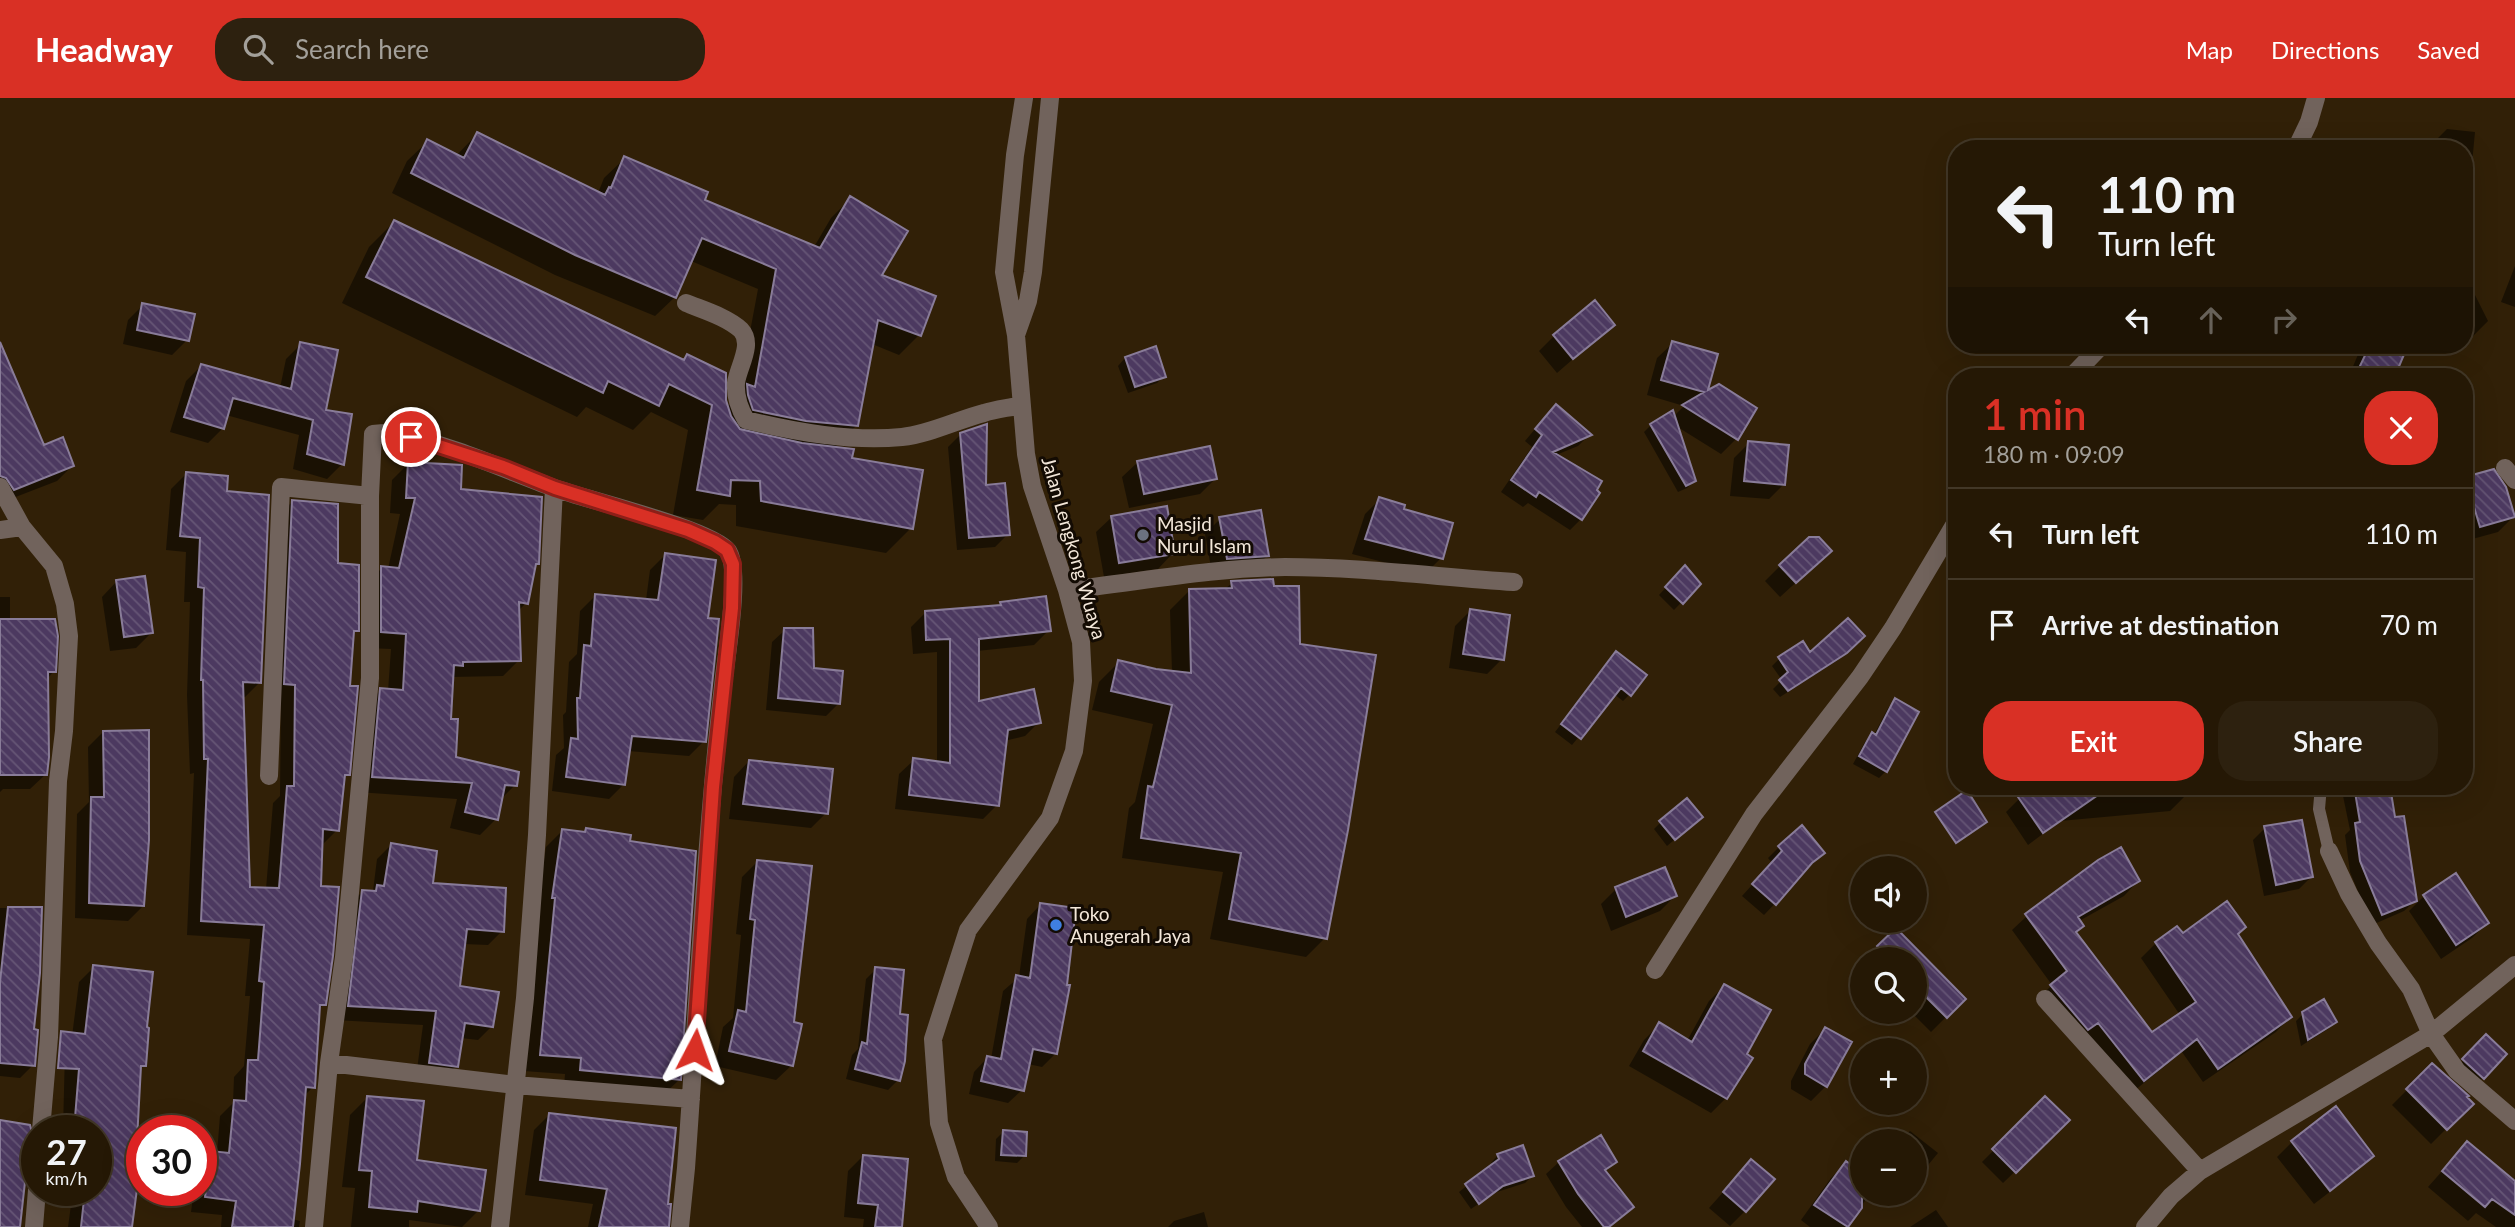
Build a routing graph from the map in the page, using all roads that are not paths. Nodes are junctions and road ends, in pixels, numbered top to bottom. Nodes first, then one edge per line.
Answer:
1 (1024, 98) edge
2 (1050, 98) edge
3 (2316, 98) edge
4 (2300, 140) edge
5 (686, 303) dead end
6 (1016, 335) junction
7 (2093, 354) edge
8 (2080, 368) edge
9 (1021, 405) junction
10 (0, 487) edge
11 (555, 488) junction
12 (370, 496) junction
13 (22, 527) junction
14 (0, 530) edge
15 (1948, 535) edge
16 (1514, 582) dead end
17 (1068, 590) junction
18 (270, 776) dead end
19 (2320, 795) edge
20 (2329, 851) joint
21 (2515, 965) edge
22 (1655, 970) dead end
23 (2045, 999) dead end
24 (2431, 1034) junction
25 (329, 1063) junction
26 (515, 1084) junction
27 (691, 1099) junction
28 (42, 1115) edge
29 (2515, 1121) edge
30 (2200, 1171) junction
31 (36, 1206) edge
32 (34, 1227) edge
33 (314, 1227) edge
34 (500, 1227) edge
35 (680, 1227) edge
36 (989, 1227) edge
37 (2145, 1227) edge

1 - 6 street, Jalan Lengkong Wuaya
2 - 6 street, Jalan Lengkong Wuaya
3 - 4 street
5 - 9 street
6 - 9 street, Jalan Lengkong Wuaya
7 - 8 street
9 - 17 street, Jalan Lengkong Wuaya
10 - 13 street
11 - 12 street
11 - 26 street
11 - 27 street
12 - 18 street
12 - 25 street
13 - 14 street
13 - 28 street
15 - 22 street
16 - 17 street
17 - 36 street, Jalan Lengkong Wuaya
19 - 20 lane
20 - 24 street
21 - 24 street
23 - 30 street
24 - 29 street
24 - 30 street
25 - 26 street
25 - 33 street
26 - 27 street
26 - 34 street
27 - 35 street
30 - 37 street
31 - 32 street

